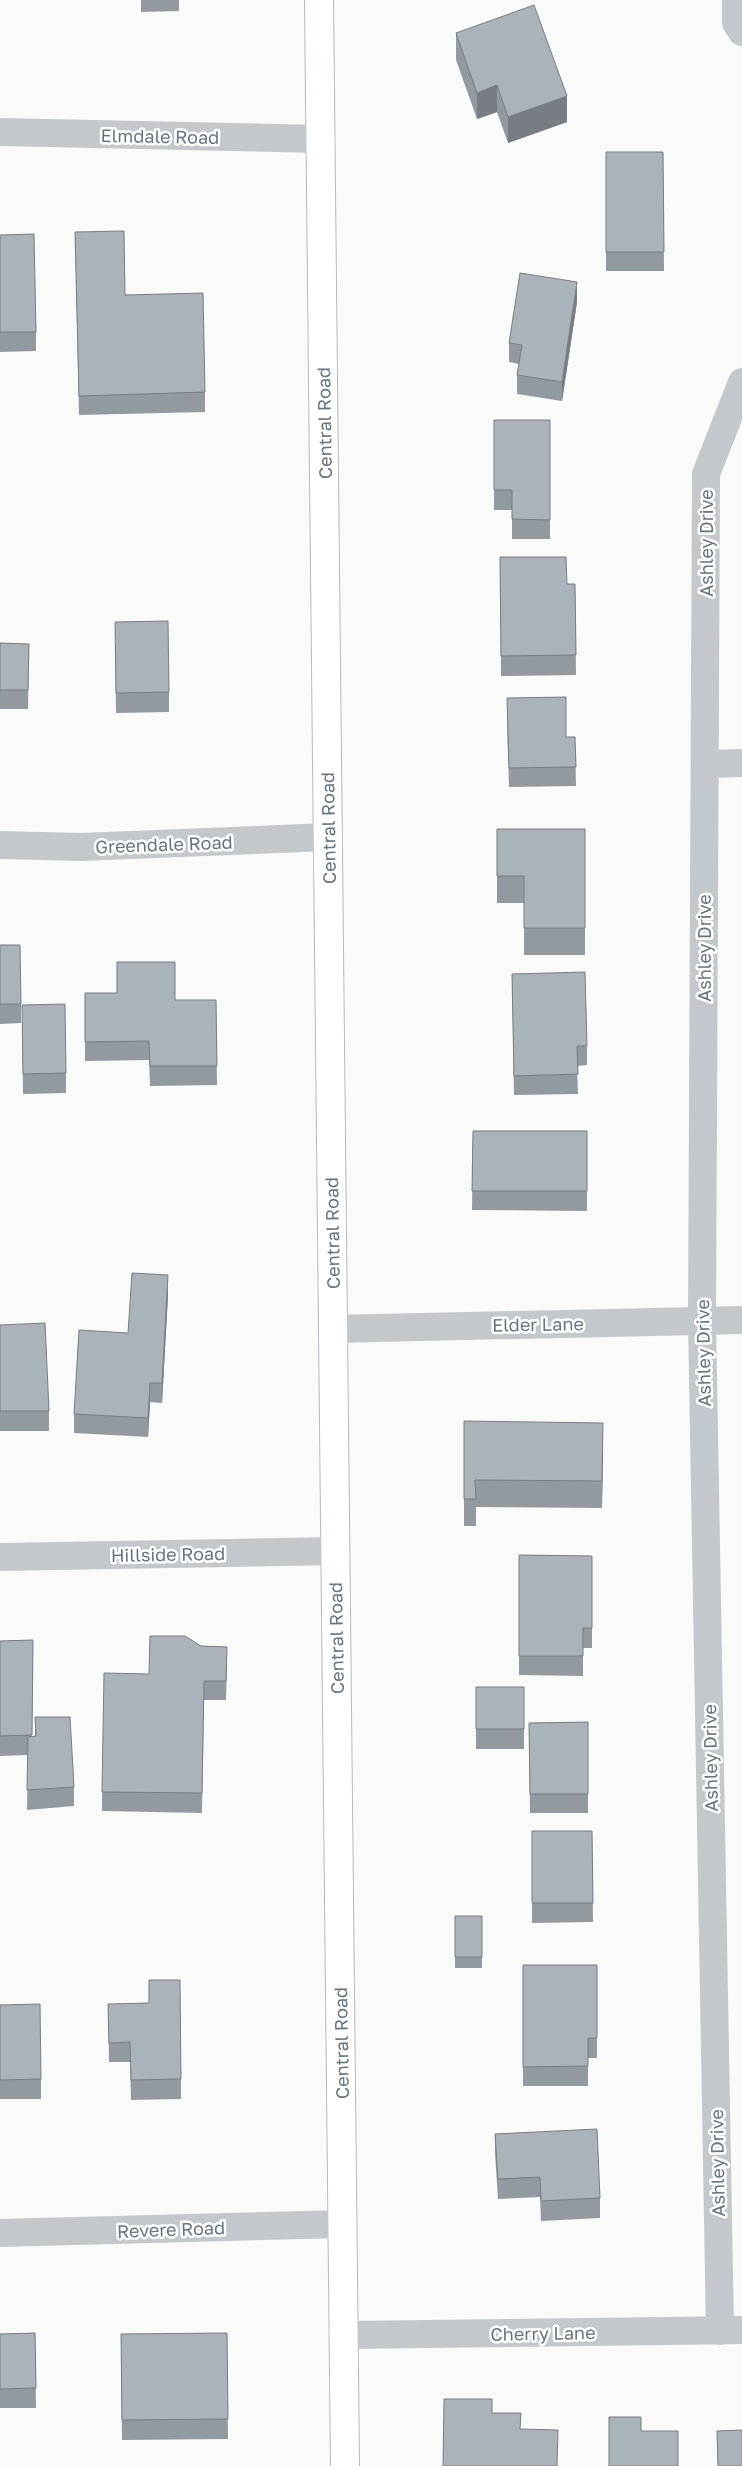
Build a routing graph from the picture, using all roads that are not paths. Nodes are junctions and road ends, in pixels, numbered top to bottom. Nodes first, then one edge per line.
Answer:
1 (319, 0) edge
2 (736, 0) edge
3 (742, 32) edge
4 (0, 132) edge
5 (321, 139) junction
6 (742, 382) edge
7 (742, 763) edge
8 (705, 764) junction
9 (328, 837) junction
10 (0, 845) edge
11 (702, 1320) junction
12 (742, 1320) edge
13 (333, 1330) junction
14 (335, 1551) junction
15 (0, 1557) edge
16 (343, 2224) junction
17 (0, 2233) edge
18 (731, 2330) edge
19 (344, 2335) junction
20 (345, 2466) edge

1 - 5 main road, Central Road
2 - 3 street
4 - 5 street, Elmdale Road
5 - 9 main road, Central Road
6 - 8 street, Ashley Drive
7 - 8 street
8 - 11 street, Ashley Drive
9 - 10 street, Greendale Road
9 - 13 main road, Central Road
11 - 12 street, Elder Lane
11 - 13 street, Elder Lane
11 - 18 street, Ashley Drive
13 - 14 main road, Central Road
14 - 15 street, Hillside Road
14 - 16 main road, Central Road
16 - 17 street, Revere Road
16 - 19 main road, Central Road
18 - 19 street, Cherry Lane
19 - 20 main road, Central Road

